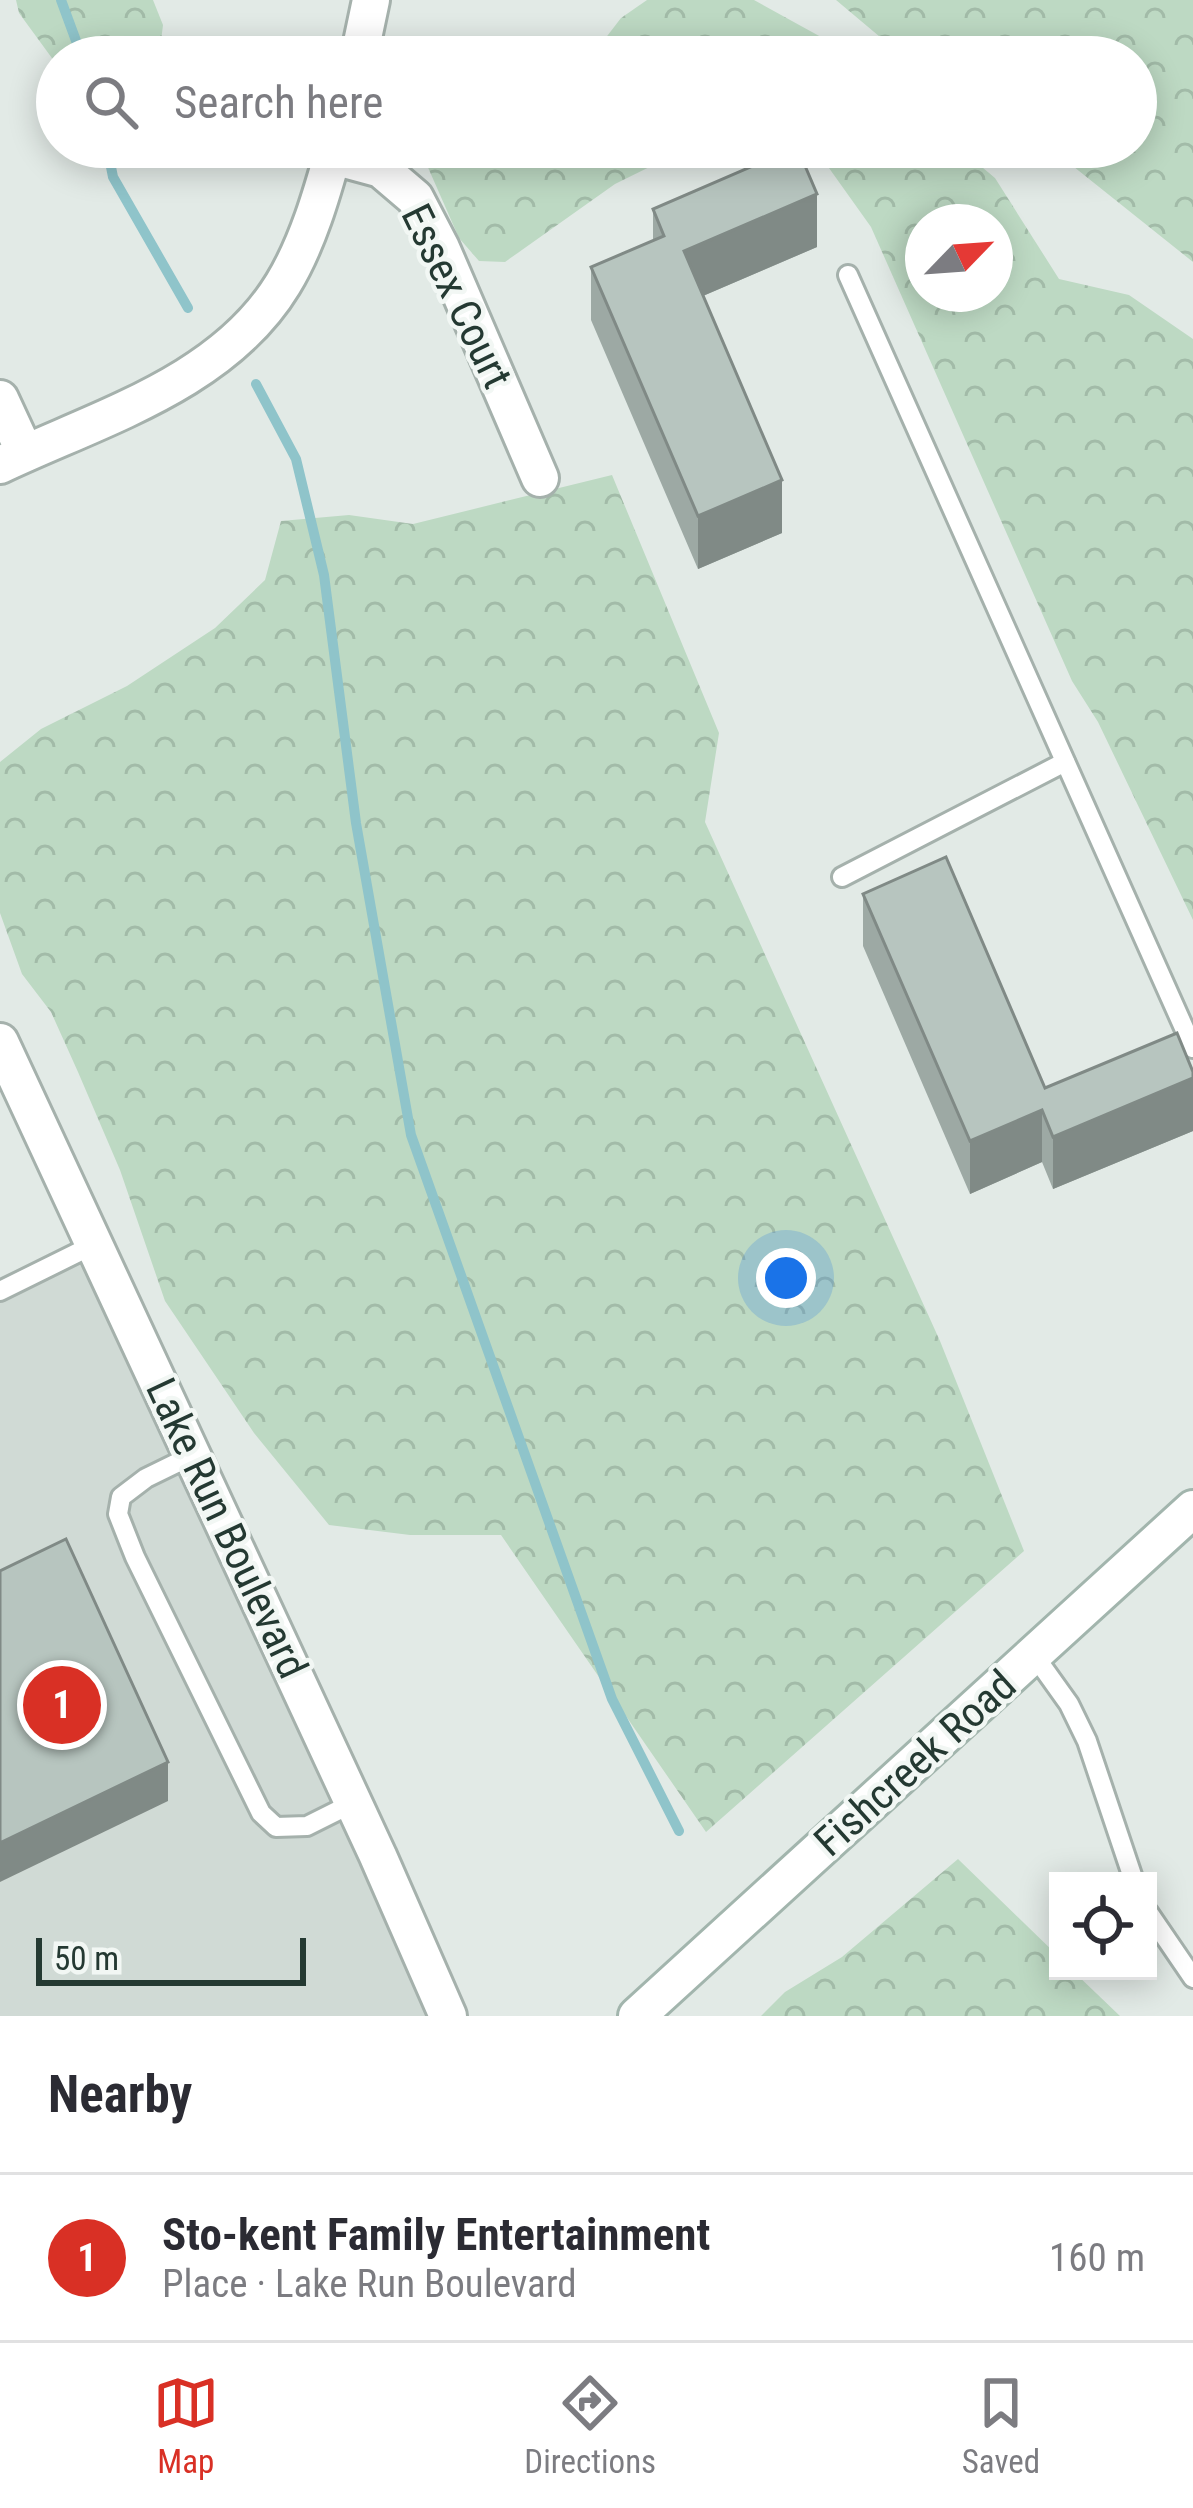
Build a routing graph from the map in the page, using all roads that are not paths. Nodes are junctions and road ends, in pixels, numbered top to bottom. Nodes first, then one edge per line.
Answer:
1 (370, 0) edge
2 (363, 36) edge
3 (328, 168) edge
4 (378, 168) edge
5 (848, 275) dead end
6 (0, 399) edge
7 (13, 459) edge
8 (540, 478) dead end
9 (1065, 762) junction
10 (842, 877) dead end
11 (0, 1042) edge
12 (1193, 1048) edge
13 (95, 1244) junction
14 (0, 1291) edge
15 (193, 1455) junction
16 (1193, 1509) edge
17 (1034, 1655) junction
18 (353, 1803) junction
19 (1131, 1872) edge
20 (1157, 1925) edge
21 (1193, 1978) edge
22 (448, 2016) edge
23 (637, 2016) edge

1 - 2 street
3 - 7 street
4 - 8 street, Essex Court
5 - 9 lane
6 - 7 street
9 - 10 lane
9 - 12 lane
11 - 13 street, Lake Run Boulevard
13 - 14 lane
13 - 15 street, Lake Run Boulevard
15 - 18 street, Lake Run Boulevard
15 - 18 lane
16 - 17 street, Fishcreek Road
17 - 19 lane
17 - 23 street, Fishcreek Road
18 - 22 street, Lake Run Boulevard
20 - 21 lane

